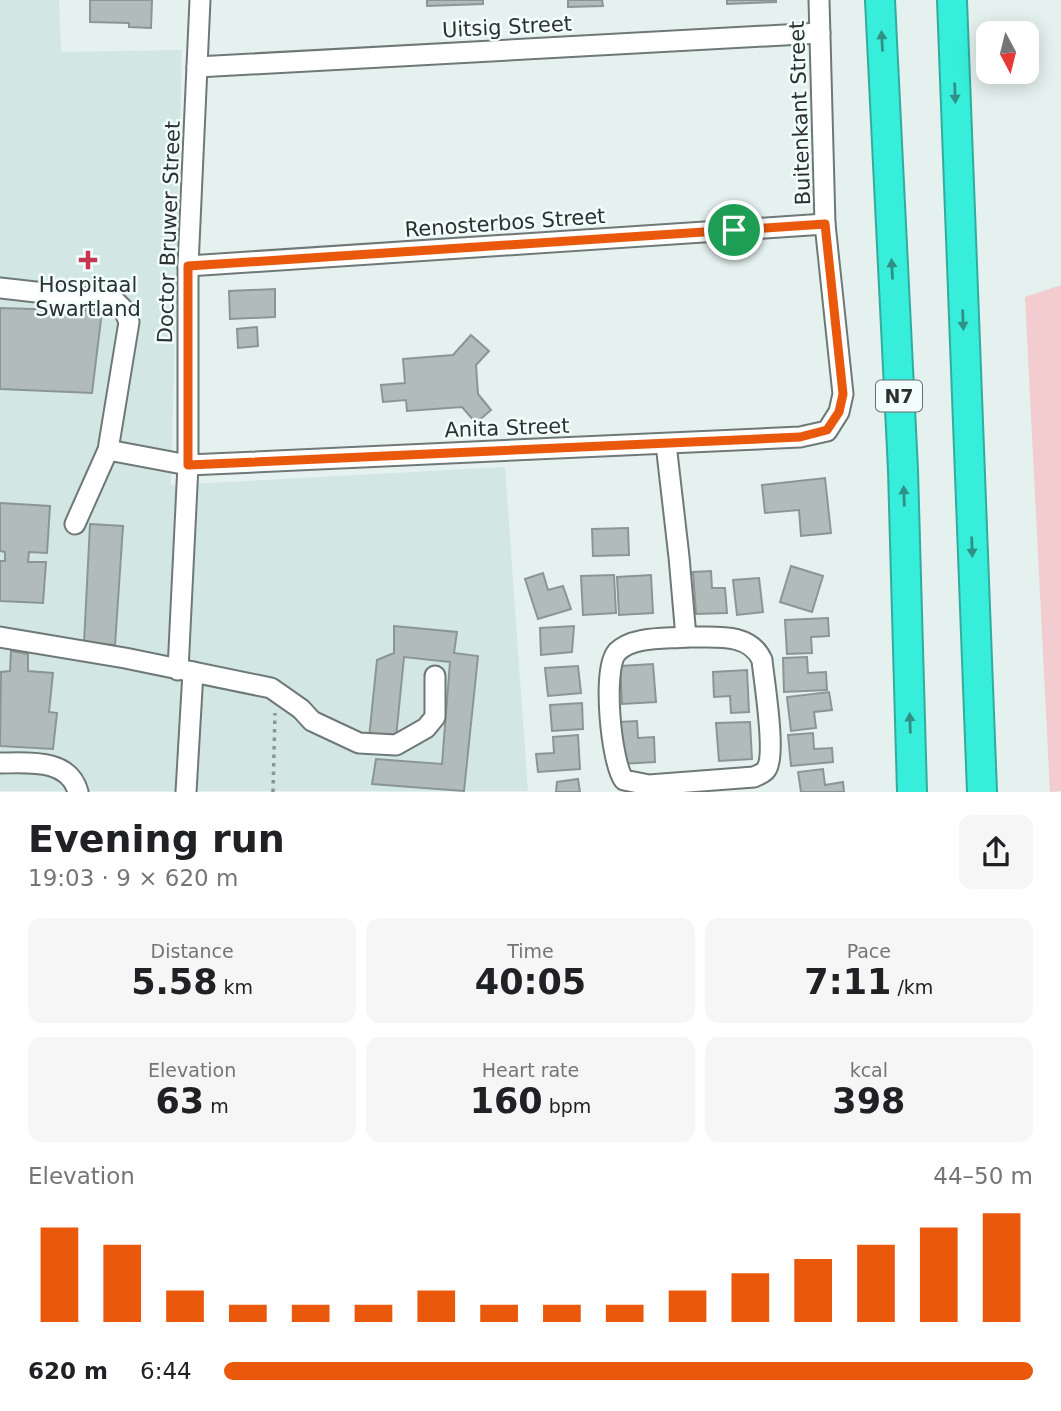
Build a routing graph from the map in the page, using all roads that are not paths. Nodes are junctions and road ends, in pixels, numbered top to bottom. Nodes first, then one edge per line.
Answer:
1 (200, 0) edge
2 (819, 0) edge
3 (880, 0) edge
4 (952, 0) edge
5 (820, 33) junction
6 (197, 67) junction
7 (825, 224) junction
8 (188, 266) junction
9 (0, 288) edge
10 (827, 430) joint
11 (666, 444) junction
12 (108, 450) junction
13 (188, 465) junction
14 (75, 524) dead end
15 (0, 637) edge
16 (686, 637) junction
17 (186, 671) junction
18 (435, 676) dead end
19 (0, 763) edge
20 (78, 792) edge
21 (186, 792) edge
22 (912, 792) edge
23 (982, 792) edge

1 - 6 street, Doctor Bruwer Street
2 - 5 street, Buitenkant Street
22 -> 3 highway, N7
4 -> 23 highway
5 - 6 street, Uitsig Street
5 - 7 street, Buitenkant Street
6 - 8 street, Doctor Bruwer Street
7 - 8 street, Renosterbos Street
7 - 10 street, Buitenkant Street
8 - 13 street, Doctor Bruwer Street
9 - 12 street
10 - 11 street, Anita Street
11 - 13 street, Anita Street
11 - 16 street
12 - 13 street, Anita Street
12 - 14 street
13 - 17 street, Doctor Bruwer Street
15 - 17 street
16 - 16 street
17 - 18 street
17 - 21 street, Doctor Bruwer Street
19 - 20 street

